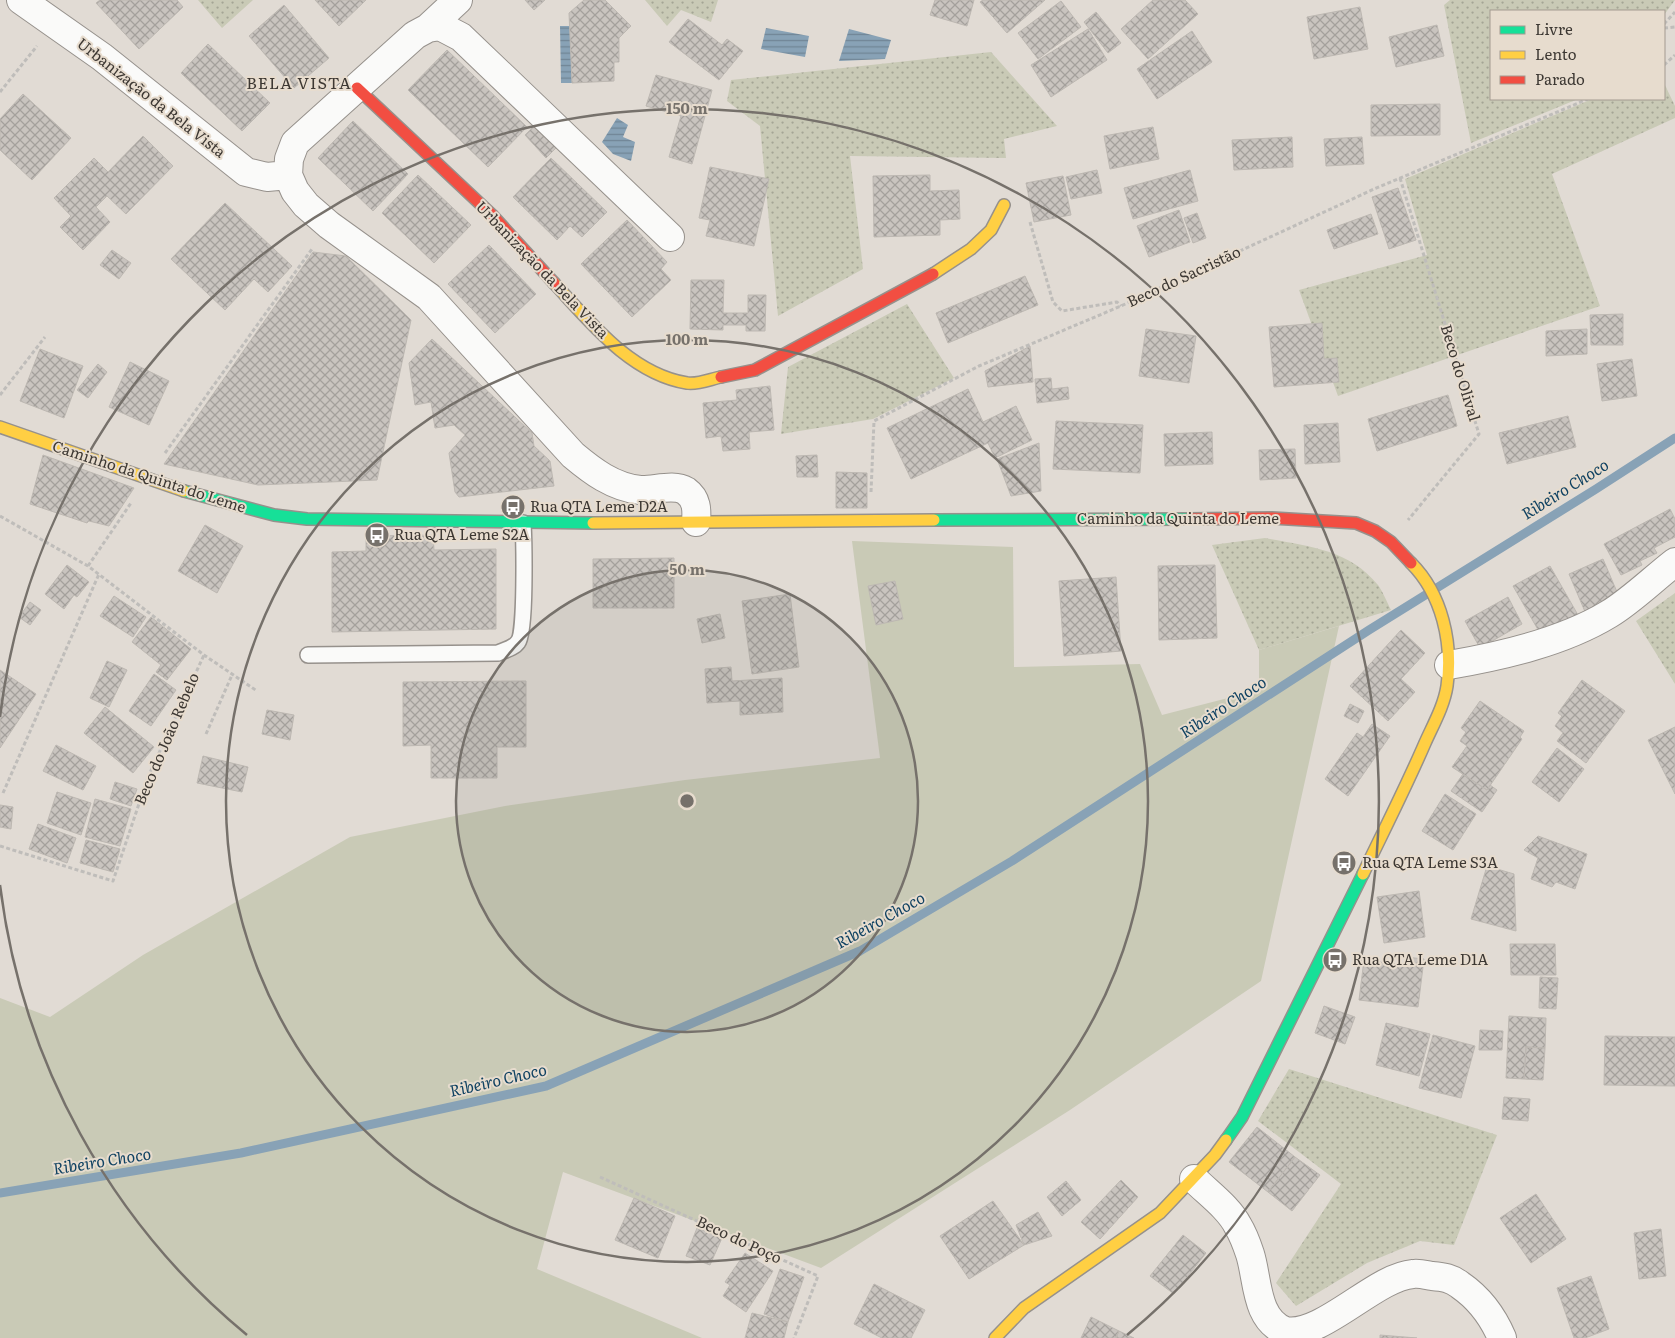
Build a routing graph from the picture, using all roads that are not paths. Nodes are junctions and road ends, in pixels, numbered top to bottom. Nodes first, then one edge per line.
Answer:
1 (21, 0) edge
2 (458, 0) edge
3 (428, 28) junction
4 (357, 88) junction
5 (288, 175) junction
6 (1004, 205) dead end
7 (670, 237) dead end
8 (0, 428) edge
9 (696, 522) junction
10 (523, 523) junction
11 (1675, 562) edge
12 (308, 655) dead end
13 (1449, 665) junction
14 (1194, 1179) junction
15 (995, 1338) edge
16 (1502, 1338) edge

1 - 5 street, Urbanização da Bela Vista
2 - 3 street
3 - 4 street
3 - 7 street
4 - 5 street
4 - 6 street, Urbanização da Bela Vista
5 - 9 street
8 - 10 street, Caminho da Quinta do Leme
9 - 10 street, Caminho da Quinta do Leme
9 - 13 street, Caminho da Quinta do Leme
10 - 12 lane
11 - 13 street
13 - 14 street, Caminho da Quinta do Leme
14 - 15 street, Caminho da Quinta do Leme
14 - 16 street

